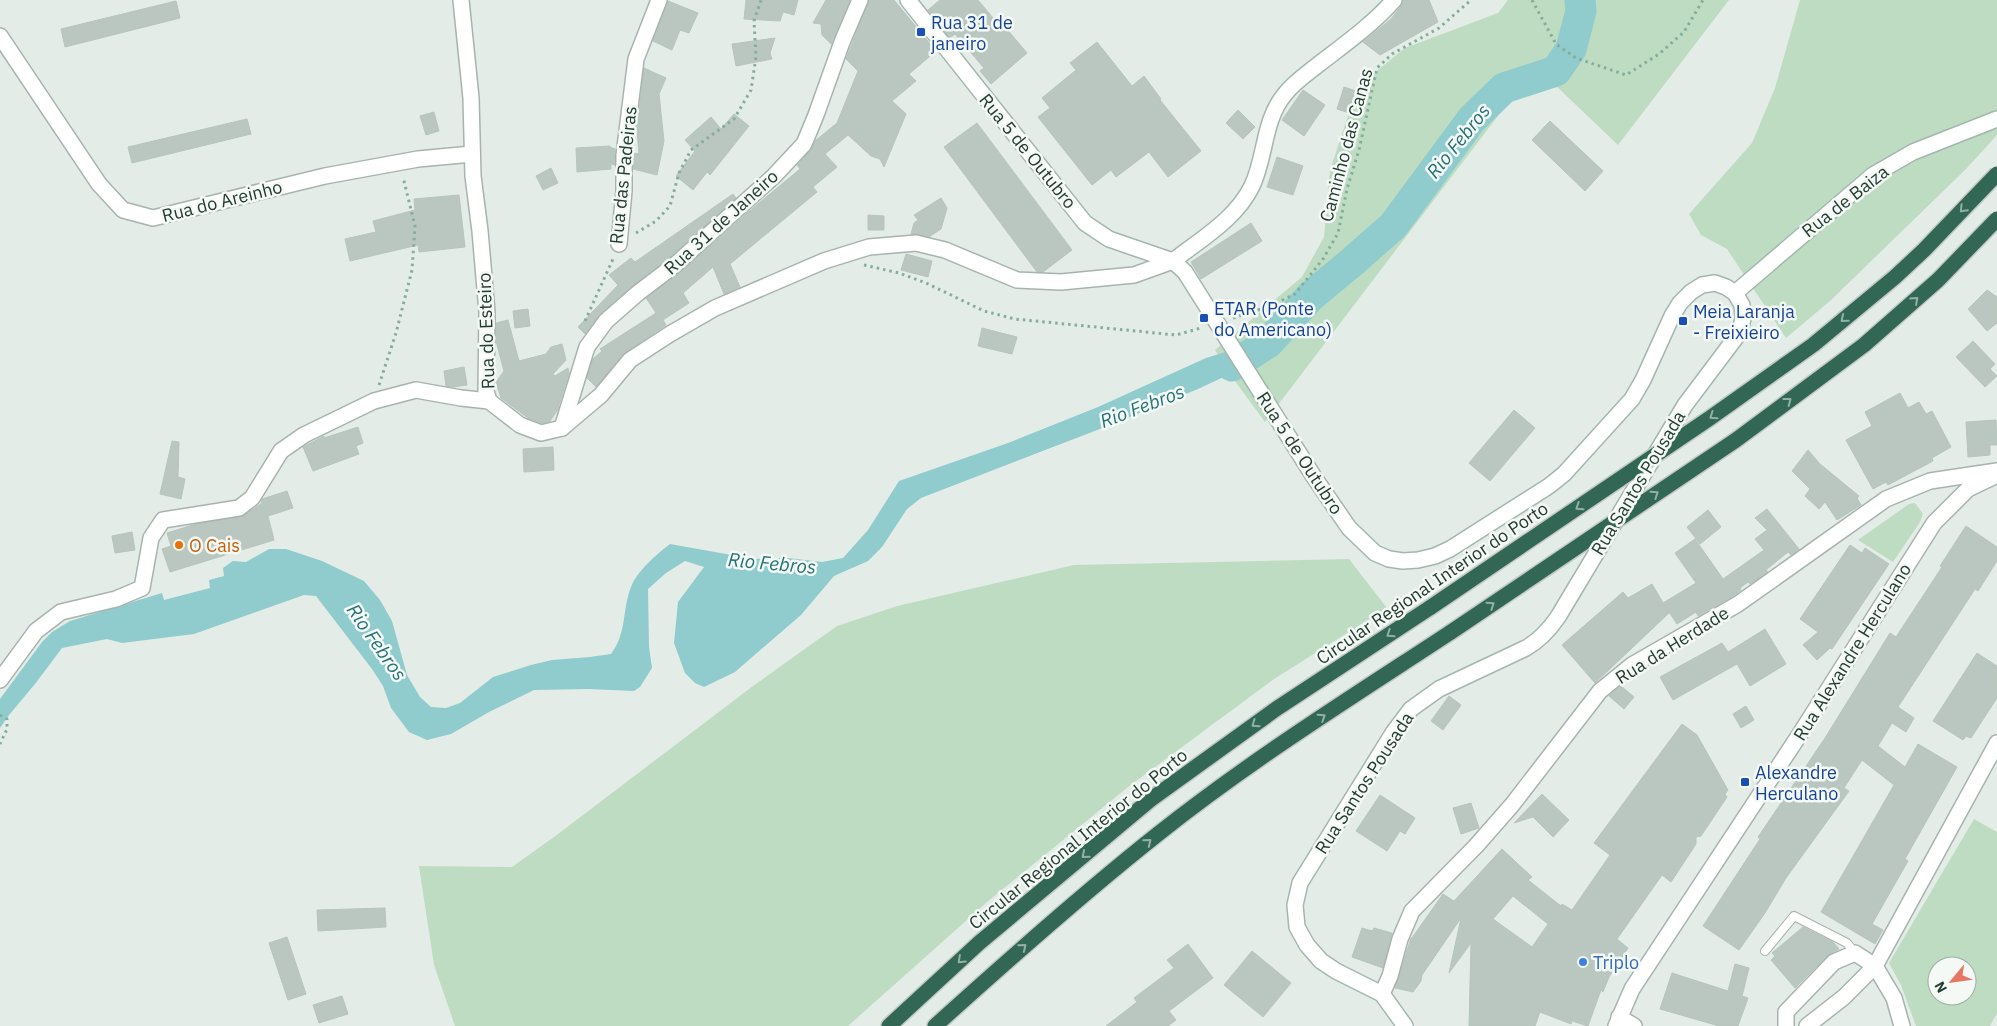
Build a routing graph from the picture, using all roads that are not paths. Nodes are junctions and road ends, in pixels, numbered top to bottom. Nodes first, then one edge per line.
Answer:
1 (461, 0) edge
2 (659, 0) edge
3 (860, 0) edge
4 (908, 0) edge
5 (1394, 0) edge
6 (0, 36) edge
7 (1997, 119) edge
8 (472, 154) junction
9 (1997, 174) edge
10 (1997, 219) edge
11 (619, 244) road end
12 (1173, 261) junction
13 (1735, 293) junction
14 (489, 401) junction
15 (562, 428) junction
16 (1997, 473) edge
17 (0, 680) edge
18 (1997, 743) edge
19 (1765, 951) dead end
20 (1855, 953) junction
21 (1875, 966) junction
22 (1382, 994) junction
23 (1618, 1021) edge
24 (1820, 1021) edge
25 (888, 1026) edge
26 (935, 1026) edge
27 (1405, 1026) edge
28 (1634, 1026) edge
29 (1786, 1026) edge
30 (1806, 1026) edge
31 (1902, 1026) edge

1 - 8 street, Rua do Esteiro
2 - 11 street, Rua das Padeiras
3 - 15 street, Rua 31 de Janeiro
4 - 12 street, Rua 5 de Outubro
5 - 12 street
6 - 8 street, Rua do Areinho
7 - 13 street, Rua de Baiza
8 - 14 street, Rua do Esteiro
9 -> 25 highway, Circular Regional Interior do Porto, bridge
26 -> 10 highway, bridge
12 - 13 street, Rua 5 de Outubro
12 - 15 street
13 - 22 street, Rua Santos Pousada
14 - 15 street
14 - 17 street, Rua do Esteiro
16 - 22 street, Rua da Herdade
16 - 23 street, Rua Alexandre Herculano
18 - 21 street
19 - 20 lane
20 - 21 street
20 - 29 street
21 - 24 street
21 - 31 street
22 - 27 street, Rua Santos Pousada
23 - 28 street
24 - 30 street

